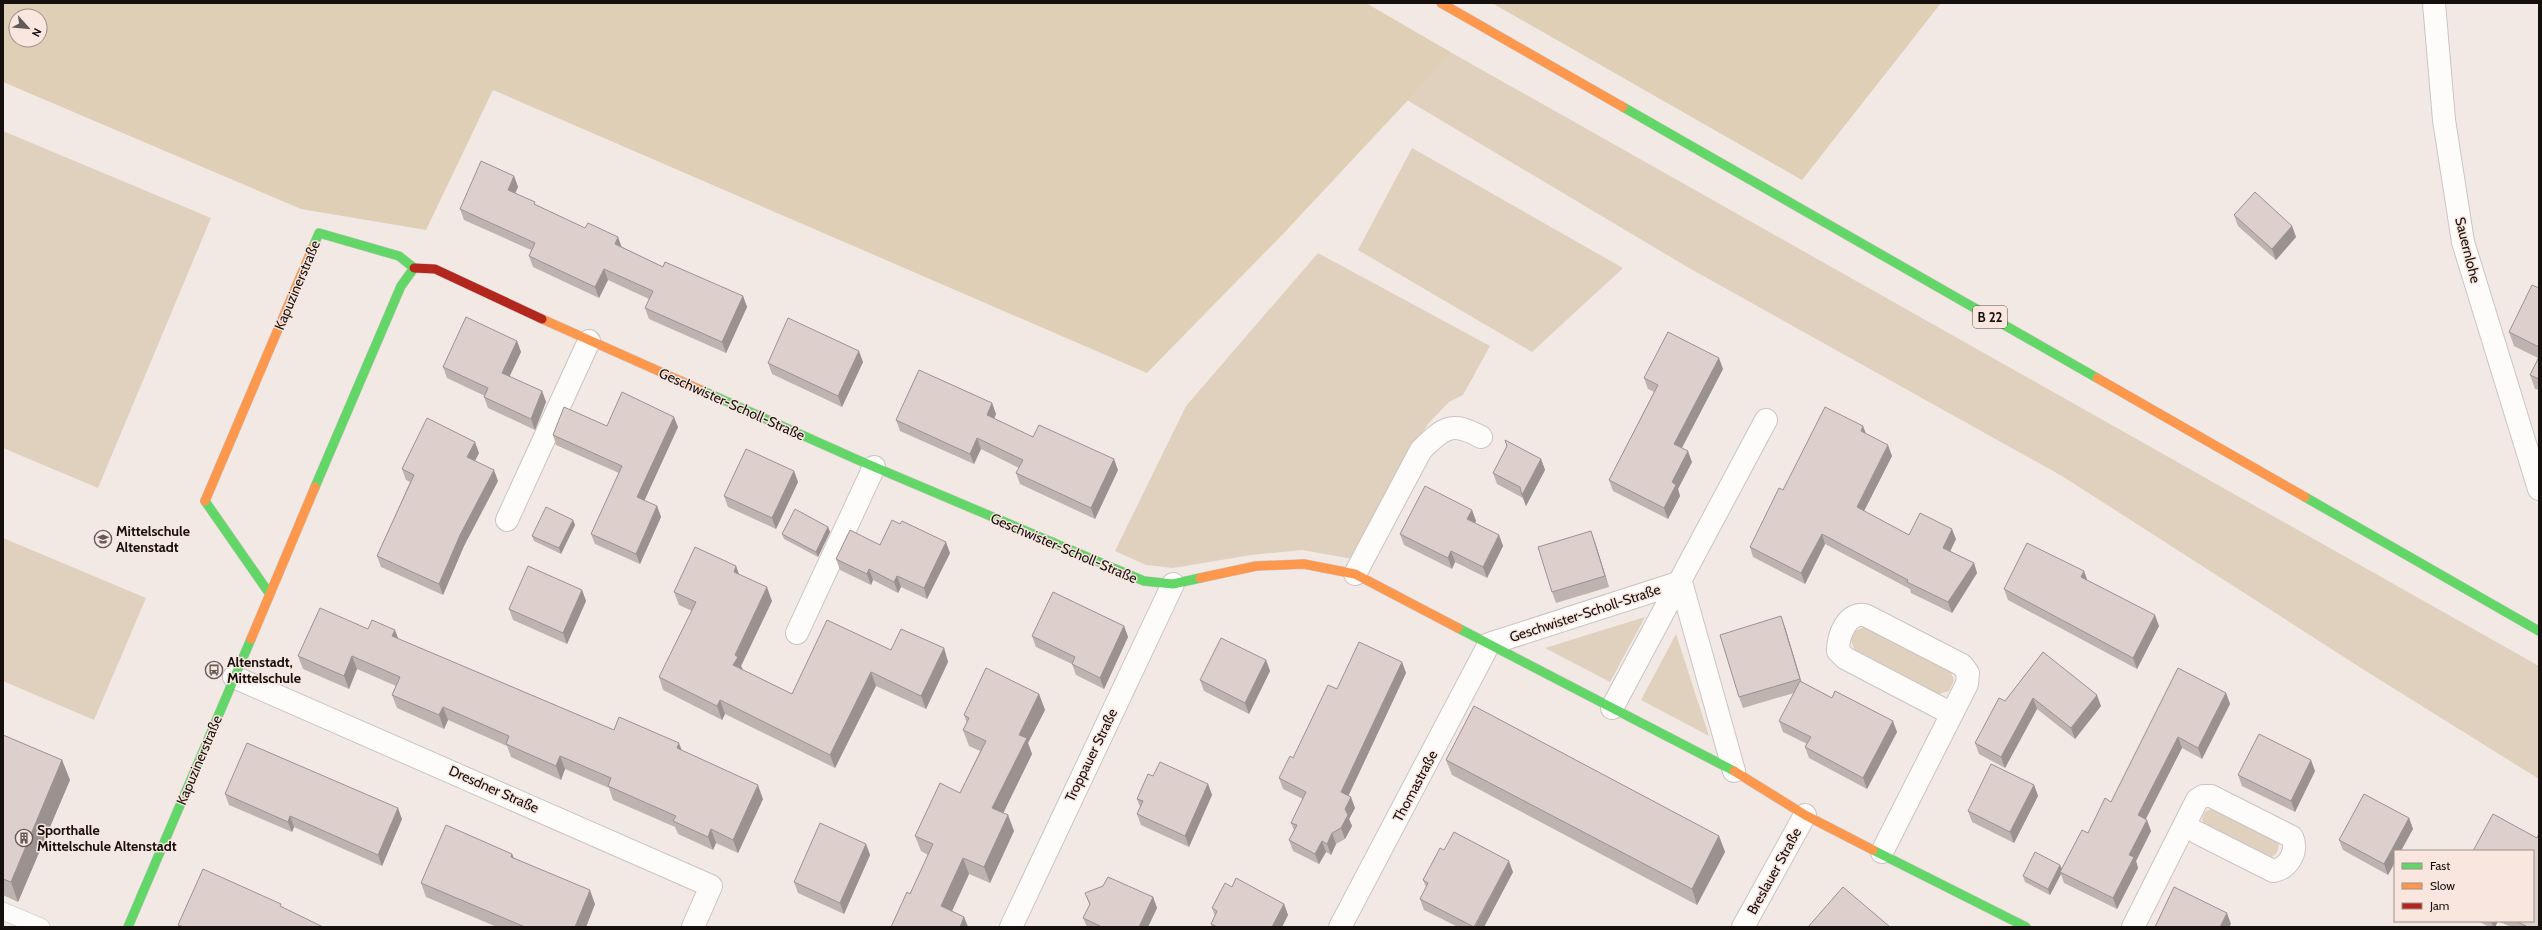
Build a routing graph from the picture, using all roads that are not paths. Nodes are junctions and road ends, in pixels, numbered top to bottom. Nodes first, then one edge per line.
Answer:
1 (1441, 3) edge
2 (2434, 3) edge
3 (414, 268) junction
4 (589, 340) junction
5 (1766, 420) dead end
6 (1481, 437) dead end
7 (874, 467) junction
8 (2539, 489) edge
9 (507, 520) dead end
10 (1355, 574) junction
11 (1681, 582) junction
12 (1173, 584) junction
13 (269, 593) junction
14 (2539, 631) edge
15 (797, 633) dead end
16 (1489, 644) junction
17 (234, 677) junction
18 (1612, 708) junction
19 (1952, 714) junction
20 (1734, 771) junction
21 (1805, 815) junction
22 (2184, 826) junction
23 (1882, 852) junction
24 (3, 912) edge
25 (41, 927) edge
26 (128, 927) edge
27 (693, 927) edge
28 (1011, 927) edge
29 (1340, 927) edge
30 (1743, 927) edge
31 (2026, 927) edge
32 (2133, 927) edge

1 - 14 street, B 22
2 - 8 street, Sauernlohe
3 - 4 street, Geschwister-Scholl-Straße
3 - 13 street, Kapuzinerstraße
3 - 13 street, Kapuzinerstraße
4 - 7 street, Geschwister-Scholl-Straße
4 - 9 street
5 - 11 street, Geschwister-Scholl-Straße
6 - 10 street
7 - 12 street, Geschwister-Scholl-Straße
7 - 15 street
10 - 12 street, Geschwister-Scholl-Straße
10 - 16 street, Geschwister-Scholl-Straße
11 - 16 street, Geschwister-Scholl-Straße
11 - 18 street, Geschwister-Scholl-Straße
11 - 20 street
12 - 28 street, Troppauer Straße
13 - 17 street, Kapuzinerstraße
16 - 18 street, Geschwister-Scholl-Straße
16 - 29 street, Thomastraße
17 - 26 street, Kapuzinerstraße
17 - 27 street, Dresdner Straße
18 - 20 street, Geschwister-Scholl-Straße
19 - 19 street
19 - 23 street
20 - 21 street, Geschwister-Scholl-Straße
21 - 23 street, Geschwister-Scholl-Straße
21 - 30 street, Breslauer Straße
22 - 22 street
22 - 32 street
23 - 31 street, Geschwister-Scholl-Straße
24 - 25 lane

